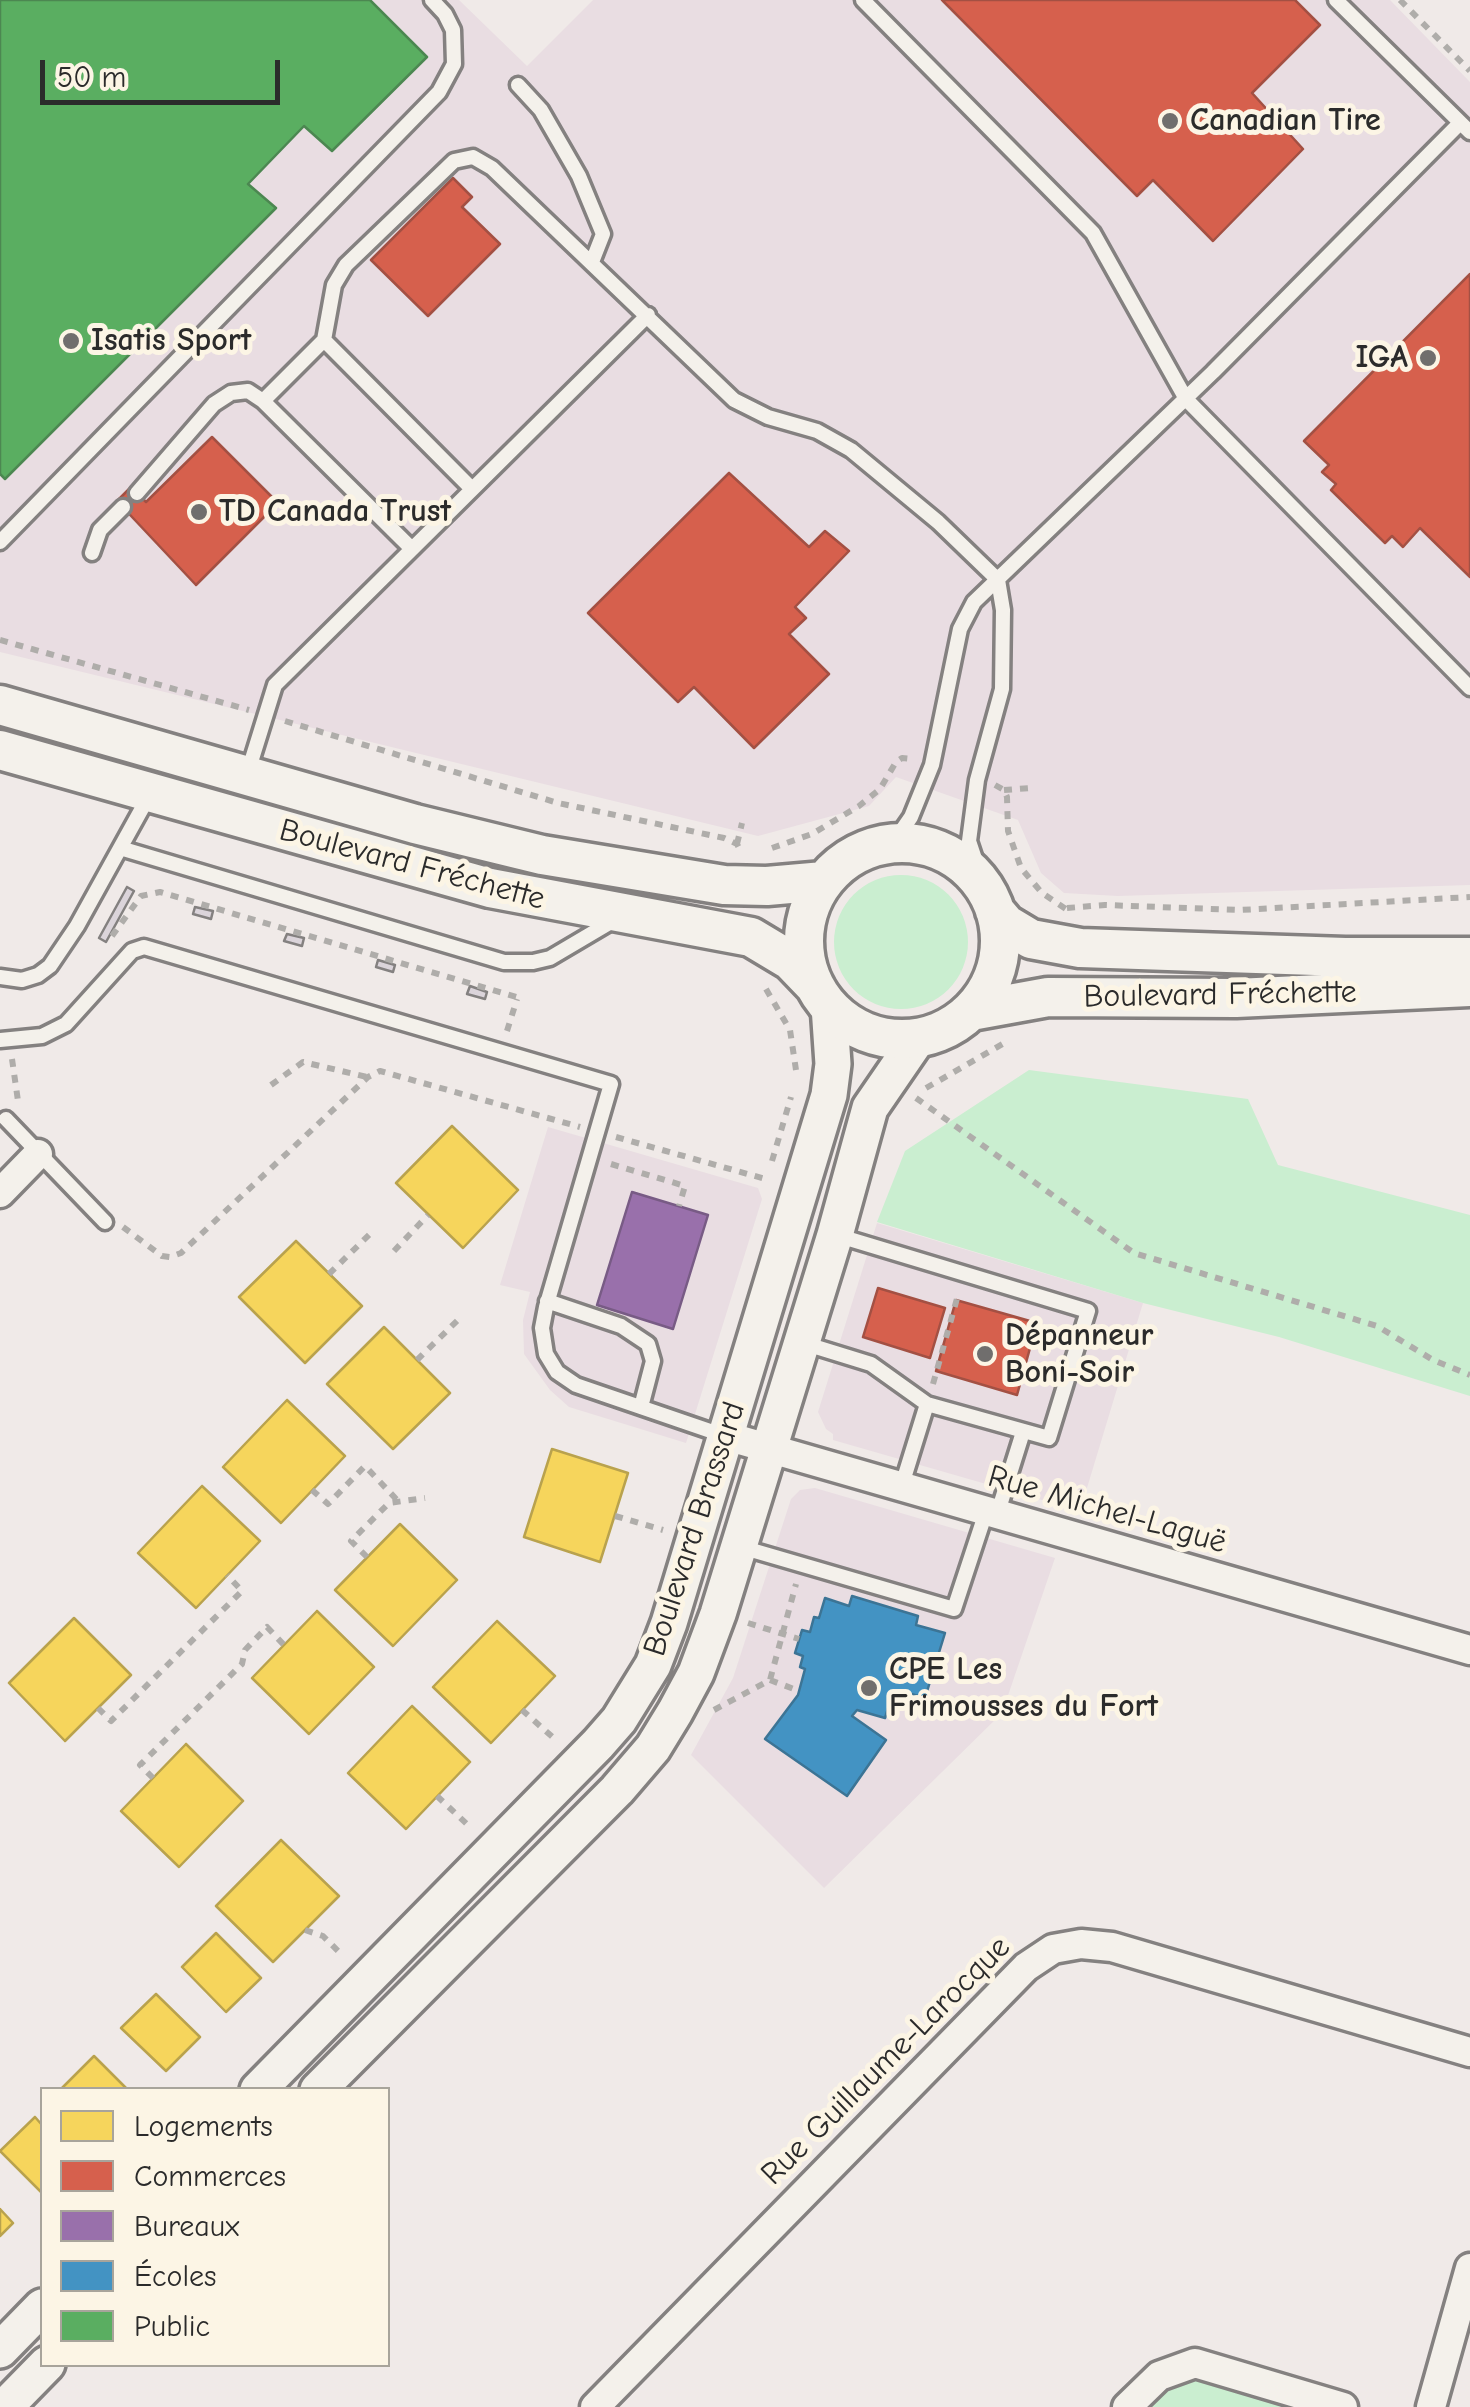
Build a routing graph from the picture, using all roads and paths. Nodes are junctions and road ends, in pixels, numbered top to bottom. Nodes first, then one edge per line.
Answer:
1 (432, 0) edge
2 (862, 0) edge
3 (1336, 0) edge
4 (1400, 0) edge
5 (1470, 71) edge
6 (518, 85) dead end
7 (1465, 128) edge
8 (592, 262) junction
9 (648, 315) junction
10 (324, 340) junction
11 (1186, 399) junction
12 (263, 401) junction
13 (472, 489) junction
14 (137, 493) dead end
15 (123, 507) dead end
16 (0, 542) edge
17 (412, 549) junction
18 (92, 553) dead end
19 (998, 580) junction
20 (0, 640) edge
21 (1470, 688) edge
22 (0, 705) edge
23 (243, 709) dead end
24 (287, 721) dead end
25 (0, 750) edge
26 (919, 760) dead end
27 (246, 776) junction
28 (991, 783) dead end
29 (1030, 788) dead end
30 (1004, 790) junction
31 (150, 794) junction
32 (742, 823) dead end
33 (893, 844) junction
34 (120, 848) junction
35 (737, 851) junction
36 (824, 880) junction
37 (1470, 897) edge
38 (990, 900) junction
39 (1065, 908) junction
40 (623, 914) junction
41 (1079, 919) dead end
42 (1470, 957) edge
43 (0, 977) edge
44 (760, 982) dead end
45 (1470, 987) edge
46 (822, 996) junction
47 (518, 999) dead end
48 (971, 1010) junction
49 (918, 1038) junction
50 (1018, 1038) dead end
51 (0, 1040) edge
52 (501, 1052) junction
53 (12, 1059) dead end
54 (796, 1076) dead end
55 (368, 1077) junction
56 (271, 1086) dead end
57 (19, 1107) dead end
58 (6, 1118) dead end
59 (575, 1125) dead end
60 (614, 1136) dead end
61 (38, 1154) junction
62 (605, 1162) dead end
63 (769, 1180) dead end
64 (0, 1193) edge
65 (679, 1206) dead end
66 (428, 1215) dead end
67 (105, 1222) joint
68 (374, 1230) dead end
69 (835, 1235) junction
70 (394, 1251) dead end
71 (330, 1274) dead end
72 (956, 1300) dead end
73 (547, 1302) junction
74 (461, 1317) dead end
75 (802, 1343) junction
76 (417, 1360) dead end
77 (936, 1372) dead end
78 (1470, 1375) edge
79 (927, 1404) junction
80 (641, 1407) junction
81 (1024, 1432) junction
82 (726, 1436) junction
83 (768, 1450) junction
84 (902, 1488) junction
85 (312, 1490) dead end
86 (425, 1498) dead end
87 (398, 1501) junction
88 (991, 1514) junction
89 (615, 1516) dead end
90 (662, 1530) dead end
91 (739, 1546) junction
92 (367, 1557) dead end
93 (227, 1576) dead end
94 (798, 1579) dead end
95 (748, 1623) dead end
96 (782, 1633) junction
97 (799, 1639) dead end
98 (284, 1645) dead end
99 (1470, 1650) edge
100 (770, 1680) junction
101 (799, 1691) dead end
102 (98, 1708) dead end
103 (522, 1710) dead end
104 (713, 1710) dead end
105 (556, 1740) dead end
106 (153, 1778) dead end
107 (438, 1796) dead end
108 (470, 1827) dead end
109 (305, 1930) dead end
110 (343, 1956) dead end
111 (1470, 2052) edge
112 (261, 2087) edge
113 (321, 2087) edge
114 (1470, 2268) edge
115 (40, 2309) edge
116 (0, 2350) edge
117 (44, 2367) edge
118 (5, 2407) edge
119 (595, 2407) edge
120 (1127, 2407) edge
121 (1343, 2407) edge
122 (1431, 2407) edge

1 - 16 lane
2 - 11 lane
3 - 7 lane
4 - 5 path
6 - 8 lane
7 - 11 lane
8 - 9 lane
8 - 10 lane
9 - 13 lane
9 - 19 lane
10 - 12 lane
10 - 13 lane
11 - 19 lane
11 - 21 lane
12 - 14 lane
12 - 17 lane
13 - 17 lane
15 - 18 lane
17 - 27 lane
19 - 33 lane
19 - 38 lane
20 - 23 path
22 - 27 main road, Boulevard Fréchette
24 - 35 path
25 - 31 main road, Boulevard Fréchette
26 - 35 path
27 - 36 main road, Boulevard Fréchette
28 - 30 path
29 - 30 path
30 - 39 path
31 - 34 lane
31 - 40 main road, Boulevard Fréchette
32 - 35 path
33 - 36 main road
33 - 38 main road
34 - 40 lane
34 - 43 lane
36 - 46 main road
37 - 39 path
38 - 42 main road, Boulevard Fréchette
38 - 48 main road
39 - 41 path
40 - 46 main road, Boulevard Fréchette
44 - 54 path
45 - 48 main road, Boulevard Fréchette
46 - 49 main road
46 - 82 street, Boulevard Brassard
47 - 52 path
48 - 49 main road
49 - 69 street, Boulevard Brassard
50 - 78 path
51 - 52 lane
52 - 73 lane
53 - 57 path
55 - 56 path
55 - 59 path
55 - 67 path
58 - 61 lane
60 - 63 path
61 - 64 street
61 - 67 lane
62 - 65 path
66 - 70 path
68 - 71 path
69 - 75 street, Boulevard Brassard
69 - 81 lane
72 - 77 path
73 - 80 lane
73 - 80 lane
74 - 76 path
75 - 79 lane
75 - 83 street, Boulevard Brassard
79 - 81 lane
79 - 84 lane
80 - 82 lane
81 - 88 lane
82 - 83 street, Rue Michel-Laguë
82 - 112 street, Boulevard Brassard
83 - 84 street, Rue Michel-Laguë
83 - 91 street, Boulevard Brassard
84 - 88 street, Rue Michel-Laguë
85 - 87 path
86 - 87 path
87 - 92 path
88 - 91 lane
88 - 99 street, Rue Michel-Laguë
89 - 90 path
91 - 113 street, Boulevard Brassard
93 - 102 path
94 - 96 path
95 - 96 path
96 - 97 path
96 - 100 path
98 - 106 path
100 - 101 path
100 - 104 path
103 - 105 path
107 - 108 path
109 - 110 path
111 - 119 street, Rue Guillaume-Larocque
114 - 122 street
115 - 116 street
117 - 118 street
120 - 121 street

